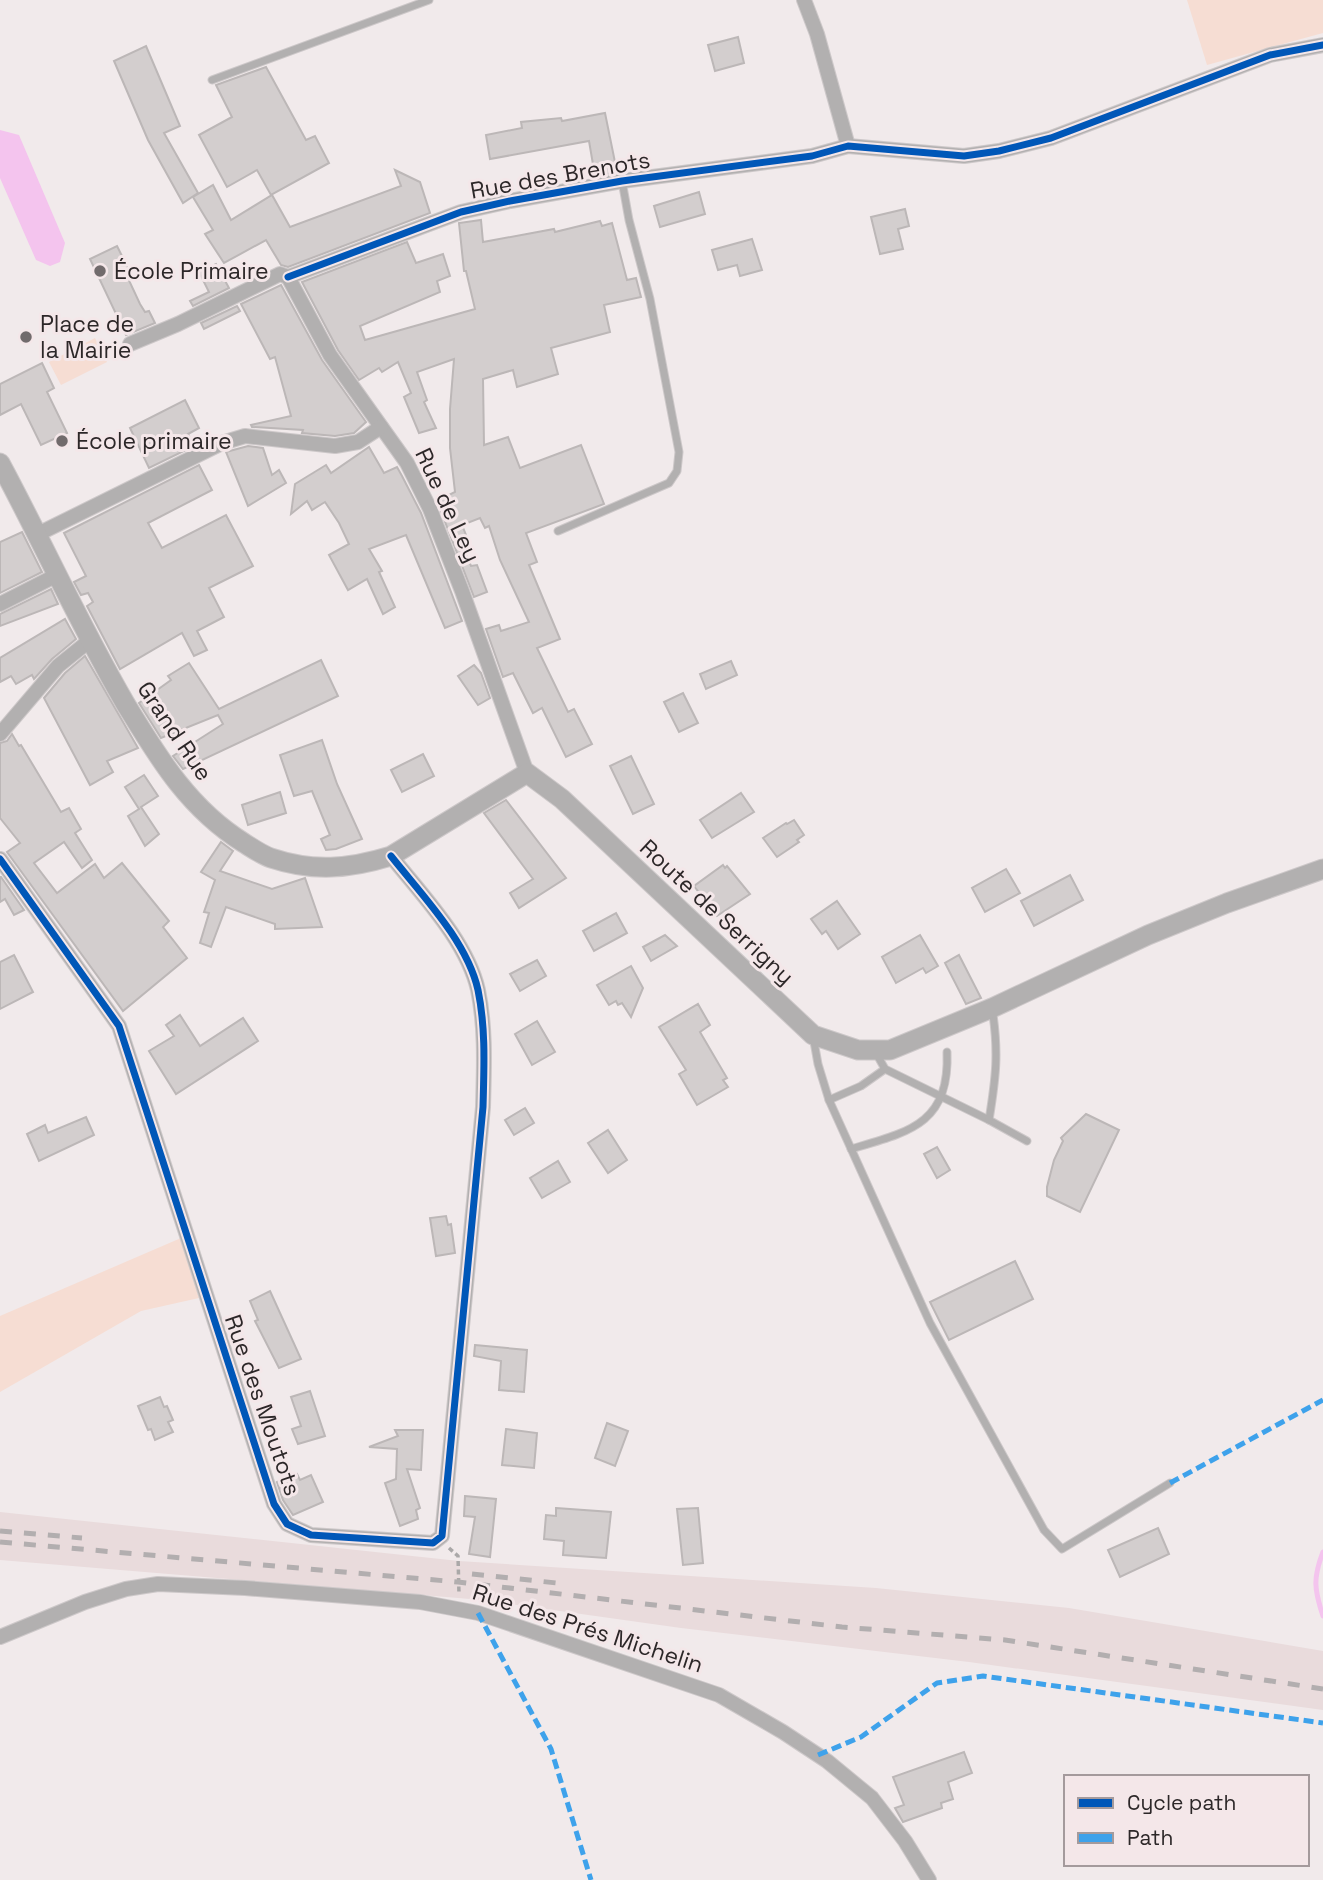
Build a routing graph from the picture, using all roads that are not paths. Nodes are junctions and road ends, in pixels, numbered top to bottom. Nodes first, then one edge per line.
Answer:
1 (429, 0) edge
2 (804, 0) edge
3 (1323, 45) edge
4 (212, 80) dead end
5 (848, 146) junction
6 (622, 181) junction
7 (288, 277) junction
8 (130, 344) dead end
9 (381, 427) junction
10 (0, 463) edge
11 (558, 531) dead end
12 (38, 534) junction
13 (57, 575) junction
14 (0, 604) edge
15 (89, 641) junction
16 (0, 734) edge
17 (527, 773) junction
18 (391, 856) junction
19 (0, 859) edge
20 (1323, 869) edge
21 (992, 1008) junction
22 (813, 1035) junction
23 (883, 1050) junction
24 (947, 1052) dead end
25 (885, 1069) junction
26 (942, 1097) junction
27 (830, 1101) junction
28 (989, 1120) junction
29 (1027, 1141) dead end
30 (850, 1149) junction
31 (1170, 1483) dead end
32 (0, 1637) edge
33 (929, 1880) edge

1 - 4 lane
2 - 5 street
3 - 5 street
5 - 6 street, Rue des Brenots
6 - 7 street, Rue des Brenots
6 - 11 lane
7 - 8 street
7 - 9 street, Rue de Ley
9 - 12 street
9 - 17 street, Rue de Ley
10 - 12 street, Grand Rue
12 - 13 street, Grand Rue
13 - 14 street
13 - 15 street, Grand Rue
15 - 16 street
15 - 18 street, Grand Rue
17 - 18 street, Grand Rue
17 - 22 street, Route de Serrigny
18 - 19 street, Rue des Moutots
20 - 21 street
21 - 23 street
21 - 28 lane
22 - 23 street, Route de Serrigny
22 - 27 lane
23 - 25 lane
24 - 26 lane
25 - 26 lane
25 - 27 lane
26 - 28 lane
26 - 30 lane
27 - 30 lane
28 - 29 lane
30 - 31 lane
32 - 33 street, Rue des Prés Michelin

